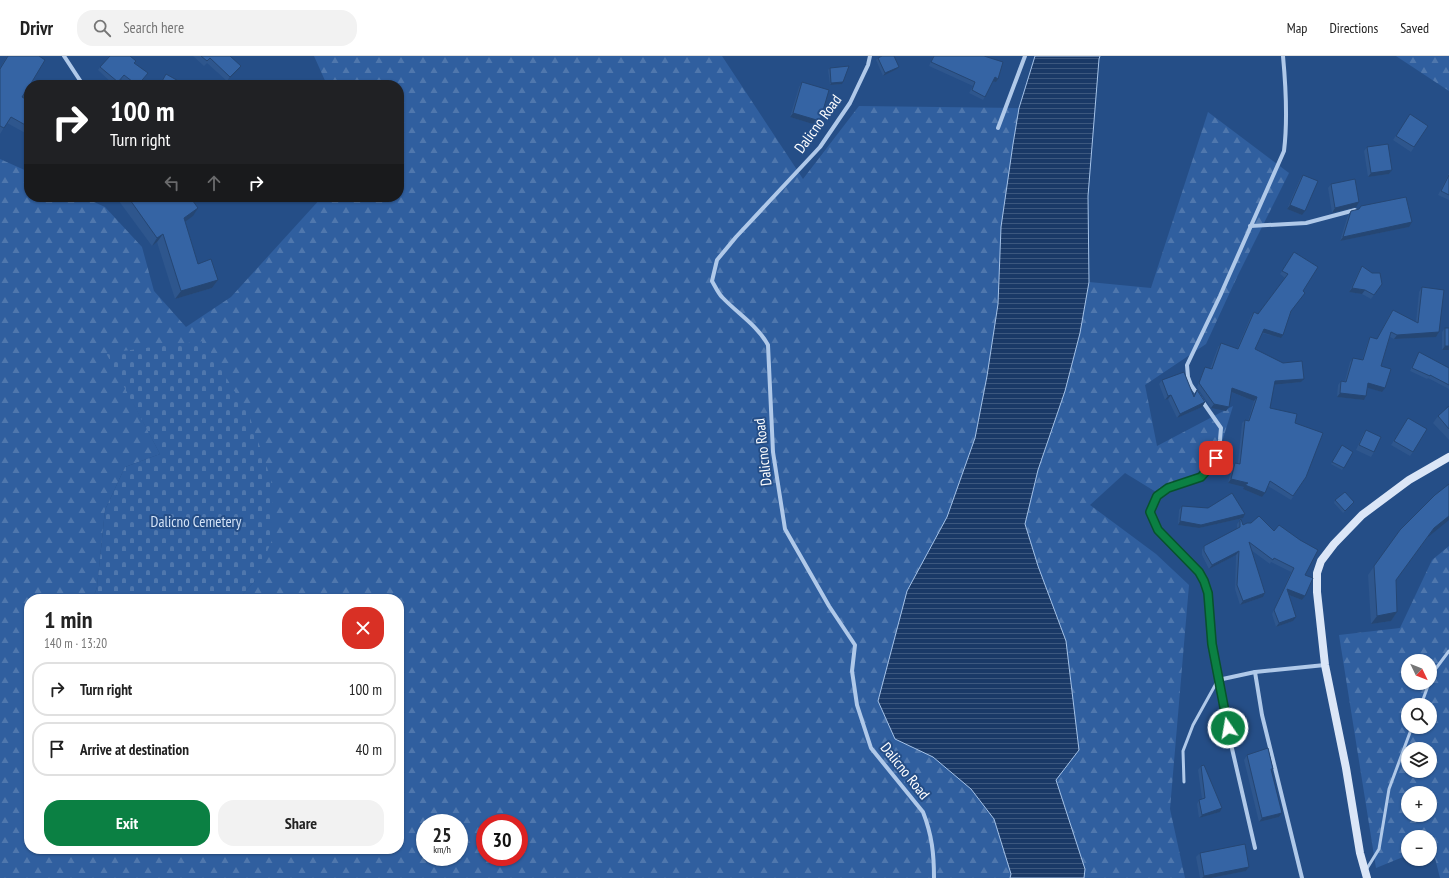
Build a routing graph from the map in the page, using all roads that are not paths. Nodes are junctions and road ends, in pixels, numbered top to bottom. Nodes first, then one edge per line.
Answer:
1 (64, 56) edge
2 (870, 56) edge
3 (1025, 56) edge
4 (1283, 56) edge
5 (80, 80) edge
6 (998, 128) dead end
7 (1355, 210) edge
8 (1250, 226) junction
9 (1449, 457) edge
10 (1449, 651) edge
11 (1325, 665) junction
12 (1437, 667) edge
13 (1255, 672) junction
14 (1218, 680) junction
15 (1409, 734) edge
16 (1184, 782) dead end
17 (1255, 848) dead end
18 (1366, 875) edge
19 (934, 878) edge
20 (1302, 878) edge

1 - 5 street
2 - 19 street, Dalicno Road
3 - 6 street
4 - 8 street
7 - 8 street
8 - 14 street
9 - 11 main road
10 - 12 lane
11 - 13 street
11 - 18 main road
13 - 14 street
13 - 20 street
14 - 16 lane
14 - 17 street
15 - 18 lane

